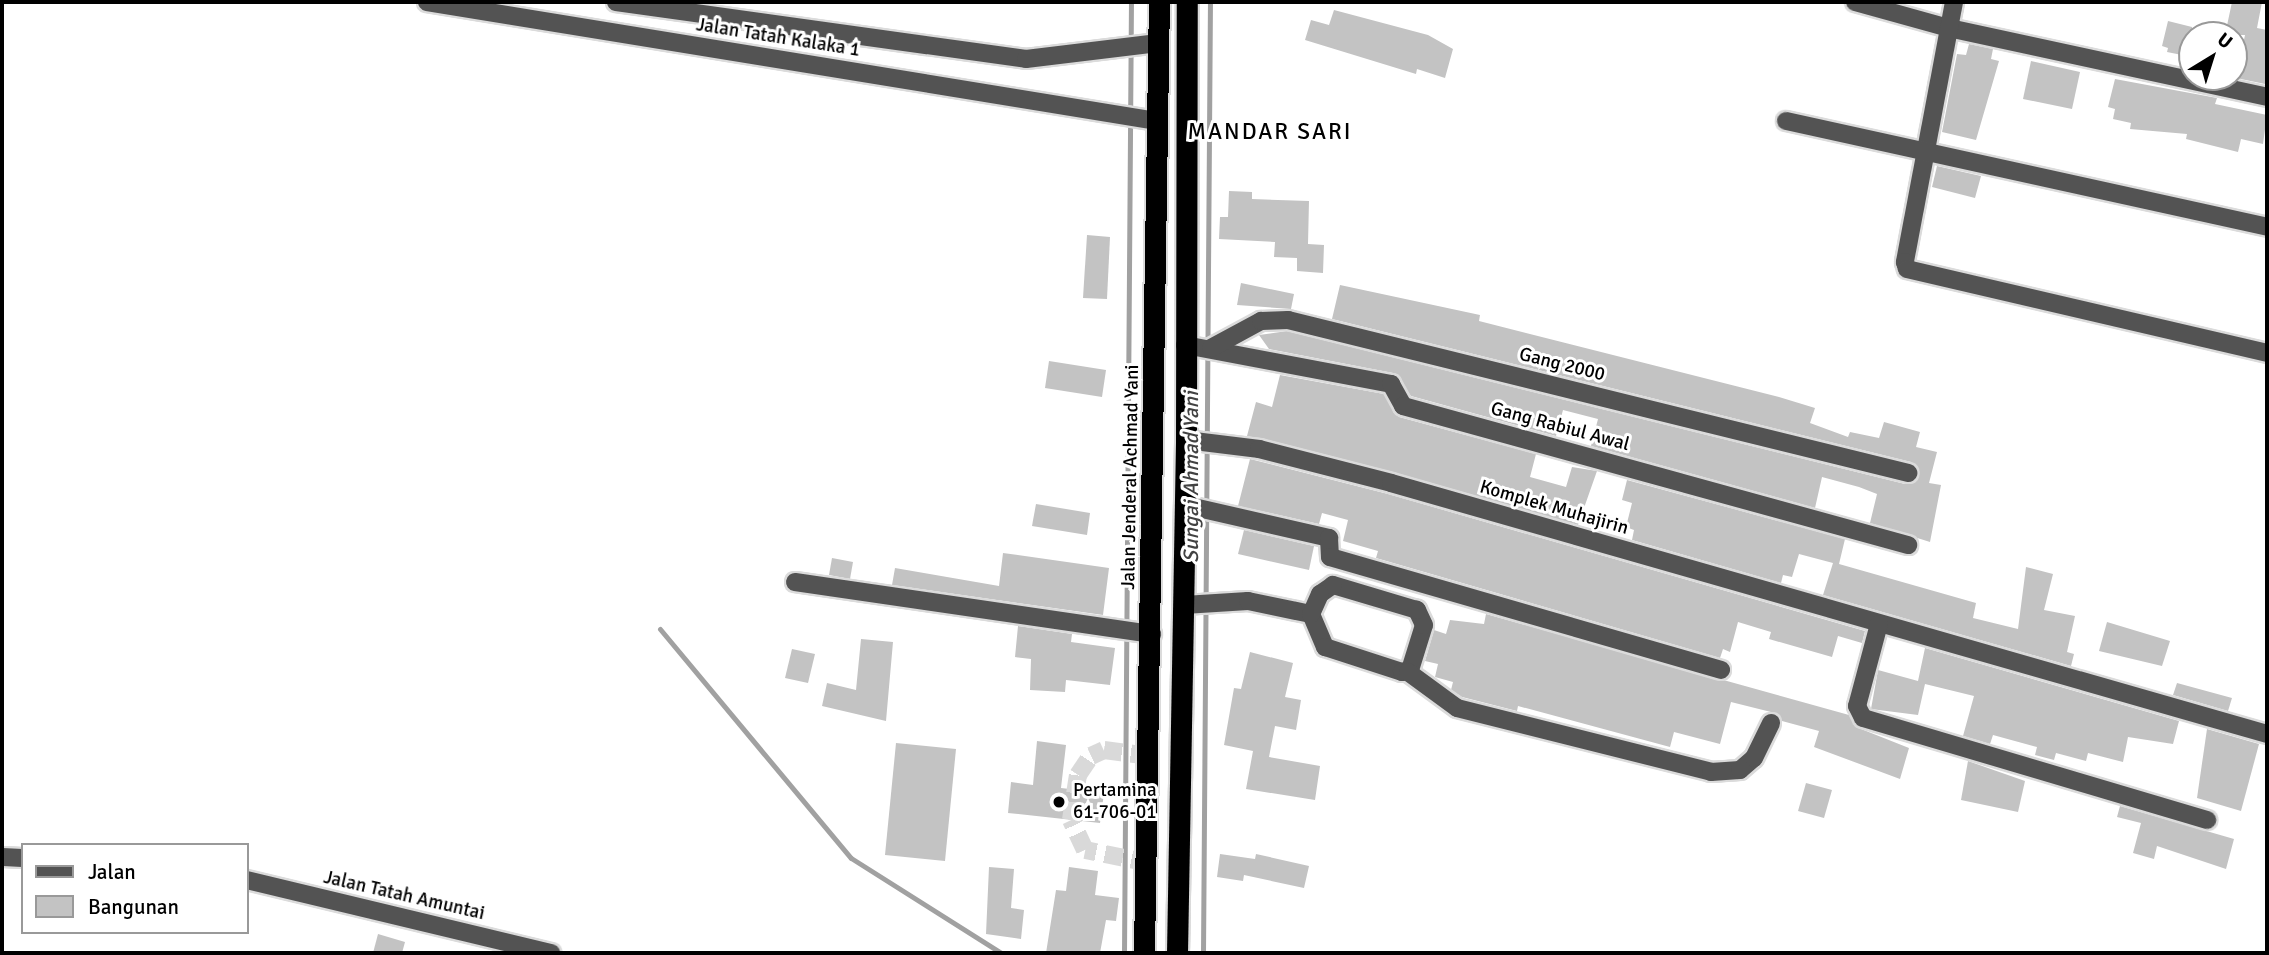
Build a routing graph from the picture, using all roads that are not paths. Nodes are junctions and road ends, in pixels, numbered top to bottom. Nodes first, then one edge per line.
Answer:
1 (427, 2) edge
2 (616, 2) edge
3 (1158, 2) edge
4 (1187, 2) edge
5 (1855, 2) edge
6 (1954, 2) edge
7 (1949, 28) junction
8 (1149, 44) junction
9 (2267, 97) edge
10 (1139, 118) junction
11 (1786, 121) dead end
12 (1926, 150) junction
13 (2267, 227) edge
14 (1157, 252) junction
15 (1184, 255) junction
16 (1198, 346) junction
17 (2267, 353) edge
18 (1199, 442) junction
19 (1908, 473) dead end
20 (1197, 508) junction
21 (1908, 545) dead end
22 (795, 582) dead end
23 (1191, 605) junction
24 (1311, 614) junction
25 (1879, 624) junction
26 (1134, 631) junction
27 (1721, 670) dead end
28 (1408, 672) junction
29 (1771, 723) dead end
30 (2267, 734) edge
31 (2207, 820) dead end
32 (2, 856) edge
33 (21, 858) edge
34 (248, 880) edge
35 (1144, 949) edge
36 (1177, 951) edge
37 (551, 953) edge

1 - 10 street, Jalan Tatah Kalaka 1
2 - 8 street
3 - 8 highway, Jalan Jenderal Achmad Yani
4 - 15 highway
5 - 7 street
6 - 7 street
7 - 9 street
7 - 12 street
8 - 10 highway, Jalan Jenderal Achmad Yani
10 - 14 highway, Jalan Jenderal Achmad Yani
11 - 12 street
12 - 13 street
12 - 17 street
14 - 15 highway
14 - 26 highway, Jalan Jenderal Achmad Yani
15 - 16 highway
16 - 18 highway
16 - 19 street, Gang 2000
16 - 21 street, Gang Rabiul Awal
18 - 20 highway
18 - 25 street, Komplek Muhajirin
20 - 23 highway
20 - 27 street
22 - 26 street
23 - 24 street
23 - 36 highway
24 - 28 street
24 - 28 street
25 - 30 street, Komplek Muhajirin
25 - 31 street
26 - 35 highway, Jalan Jenderal Achmad Yani
28 - 29 street
32 - 33 street
34 - 37 street, Jalan Tatah Amuntai

